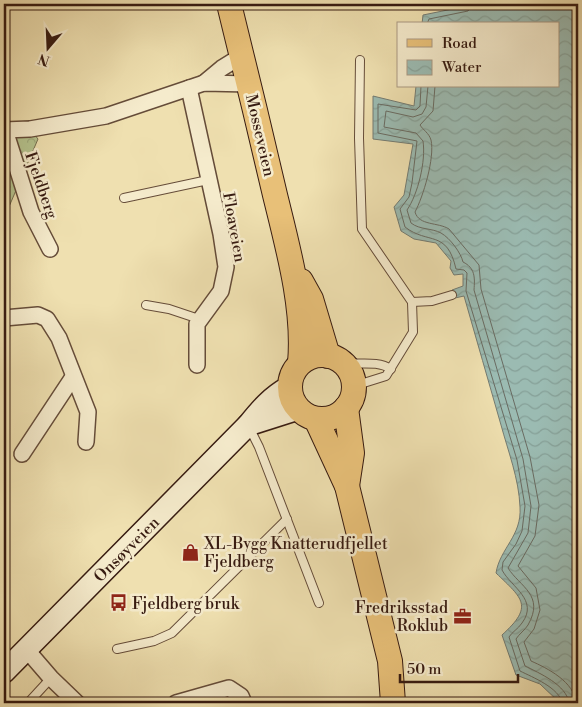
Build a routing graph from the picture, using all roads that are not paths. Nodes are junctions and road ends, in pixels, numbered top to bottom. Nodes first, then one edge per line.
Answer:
1 (229, 4) edge
2 (243, 55) junction
3 (360, 60) dead end
4 (204, 83) junction
5 (250, 84) junction
6 (189, 88) junction
7 (4, 130) edge
8 (208, 180) junction
9 (124, 198) dead end
10 (50, 249) dead end
11 (292, 267) junction
12 (452, 294) dead end
13 (412, 302) junction
14 (146, 306) dead end
15 (4, 318) edge
16 (199, 319) junction
17 (336, 359) junction
18 (300, 363) junction
19 (197, 365) dead end
20 (391, 369) junction
21 (73, 377) junction
22 (290, 387) junction
23 (350, 397) junction
24 (307, 414) junction
25 (248, 425) junction
26 (86, 442) dead end
27 (22, 454) dead end
28 (347, 486) junction
29 (287, 519) junction
30 (319, 603) dead end
31 (26, 649) junction
32 (117, 649) dead end
33 (390, 661) junction
34 (4, 672) edge
35 (51, 678) junction
36 (31, 702) edge
37 (77, 703) edge
38 (176, 703) edge
39 (244, 703) edge
40 (393, 703) edge
41 (409, 703) edge

1 - 2 main road, Mosseveien
2 - 4 street
2 - 5 main road, Mosseveien
3 - 13 lane
4 - 5 street
4 - 6 street
5 - 11 main road, Mosseveien
6 - 7 street
6 - 8 street, Floaveien
7 - 10 street, Fjeldberg
8 - 9 lane
8 - 16 street, Floaveien
11 - 17 main road, Mosseveien
11 - 18 main road, Mosseveien
12 - 13 lane
13 - 20 lane
14 - 16 lane
15 - 21 street
16 - 19 street
17 - 18 main road
17 - 20 lane
17 - 23 main road
18 - 22 main road
20 - 23 lane
21 - 26 street
21 - 27 street
22 - 24 main road
22 - 25 street, Onsøyveien
23 - 24 main road
23 - 28 main road
24 - 25 street, Onsøyveien
24 - 28 main road
25 - 29 lane
25 - 31 street, Onsøyveien
28 - 33 main road
29 - 30 lane
29 - 32 lane
31 - 34 street, Onsøyveien
31 - 35 street
33 - 40 main road
33 - 41 main road
35 - 36 lane
35 - 37 street
38 - 39 street

